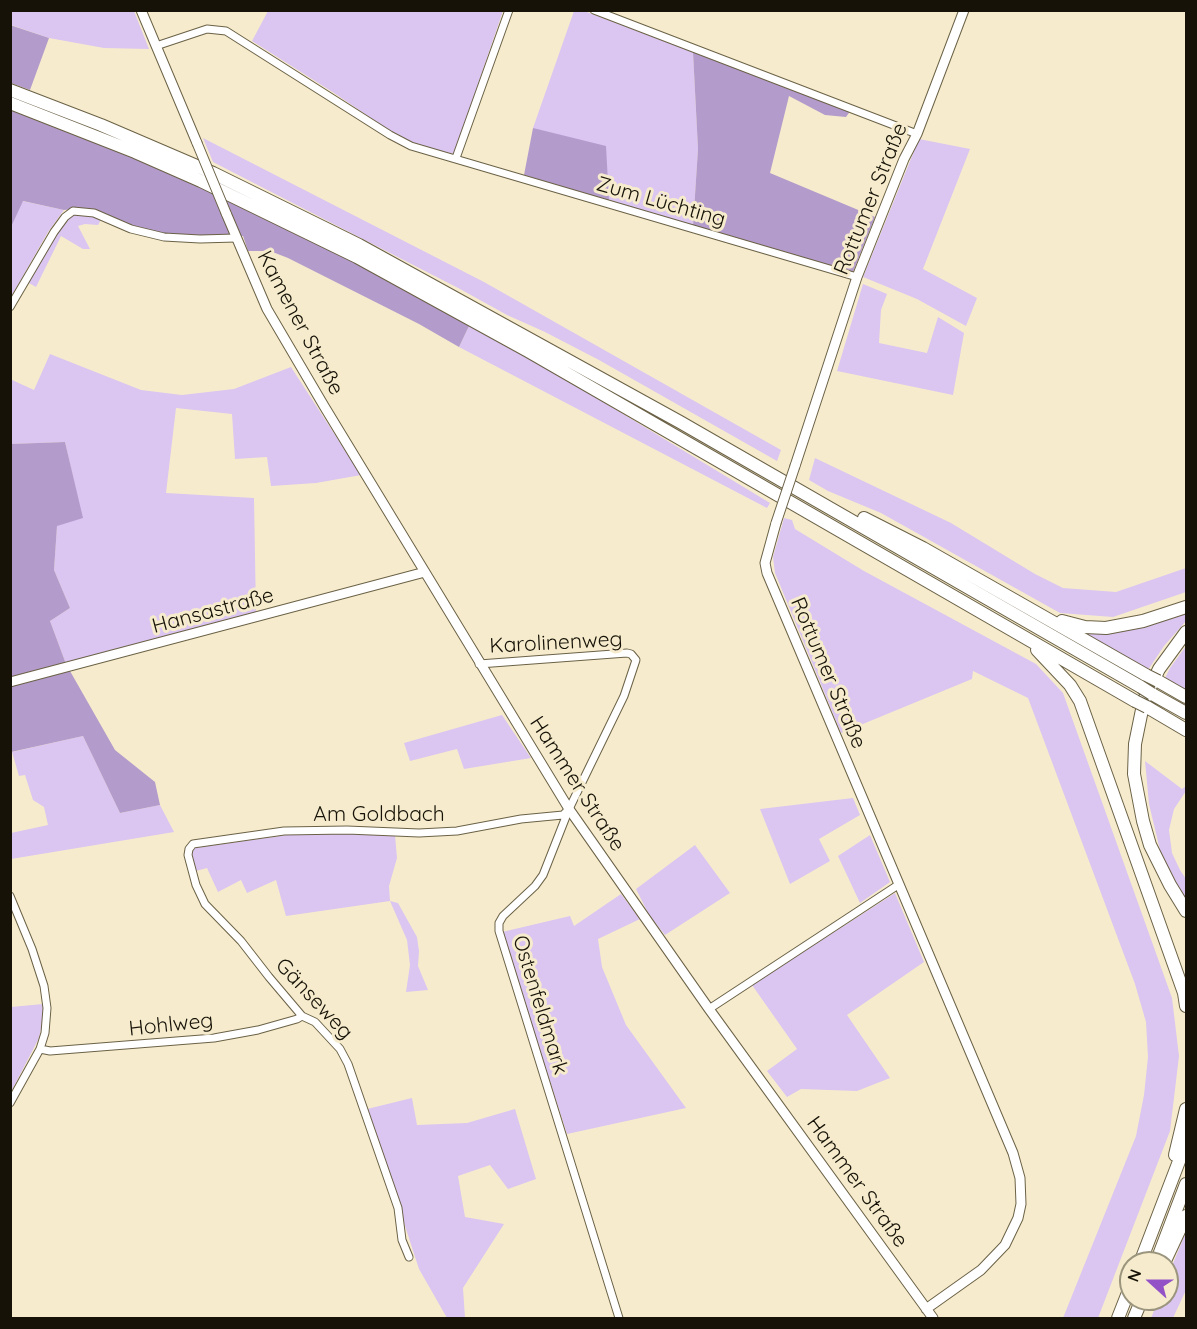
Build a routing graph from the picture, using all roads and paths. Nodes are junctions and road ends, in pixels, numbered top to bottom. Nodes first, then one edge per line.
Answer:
1 (141, 10) edge
2 (509, 10) edge
3 (594, 10) edge
4 (964, 10) edge
5 (156, 45) junction
6 (10, 90) edge
7 (10, 103) edge
8 (917, 134) junction
9 (456, 158) junction
10 (236, 238) junction
11 (857, 277) junction
12 (10, 307) edge
13 (815, 498) junction
14 (425, 572) junction
15 (1186, 607) edge
16 (1033, 610) junction
17 (1186, 632) edge
18 (1024, 637) junction
19 (634, 656) joint
20 (479, 664) junction
21 (10, 682) edge
22 (1186, 697) edge
23 (1186, 713) edge
24 (1186, 730) edge
25 (569, 809) junction
26 (189, 849) joint
27 (898, 885) junction
28 (10, 896) edge
29 (1186, 911) edge
30 (1186, 1006) edge
31 (709, 1009) junction
32 (302, 1016) junction
33 (40, 1049) junction
34 (10, 1103) edge
35 (1186, 1109) edge
36 (1186, 1143) edge
37 (1186, 1184) edge
38 (1160, 1212) junction
39 (1186, 1216) edge
40 (1145, 1251) edge
41 (1161, 1251) edge
42 (1170, 1251) edge
43 (409, 1257) dead end
44 (926, 1309) junction
45 (619, 1318) edge
46 (933, 1318) edge

1 - 5 street, Kamener Straße
2 - 9 street
3 - 8 street
4 - 8 street, Rottumer Straße
5 - 9 street, Zum Lüchting
5 - 10 street, Kamener Straße, bridge
6 - 13 highway
7 - 18 highway
8 - 11 street, Rottumer Straße
9 - 11 street, Zum Lüchting
10 - 12 street
10 - 14 street, Kamener Straße
11 - 27 street, Rottumer Straße, bridge
13 - 16 highway
13 - 23 highway, bridge
14 - 20 street, Hammer Straße
14 - 21 street, Hansastraße
15 - 16 highway
16 - 22 highway, bridge
17 - 29 highway
18 - 24 highway, bridge
18 - 30 highway
19 - 20 street, Karolinenweg
19 - 25 street, Ostenfeldmark
20 - 25 street, Hammer Straße
25 - 26 street, Am Goldbach
25 - 31 street, Hammer Straße
25 - 45 street, Ostenfeldmark
26 - 32 street, Gänseweg
27 - 31 street
27 - 44 street, Rottumer Straße
28 - 33 street
31 - 44 street, Hammer Straße
32 - 33 street, Hohlweg
32 - 43 street, Gänseweg
33 - 34 street
35 - 38 highway
36 - 38 highway
37 - 41 highway
38 - 40 highway
39 - 42 highway
44 - 46 street, Hammer Straße

